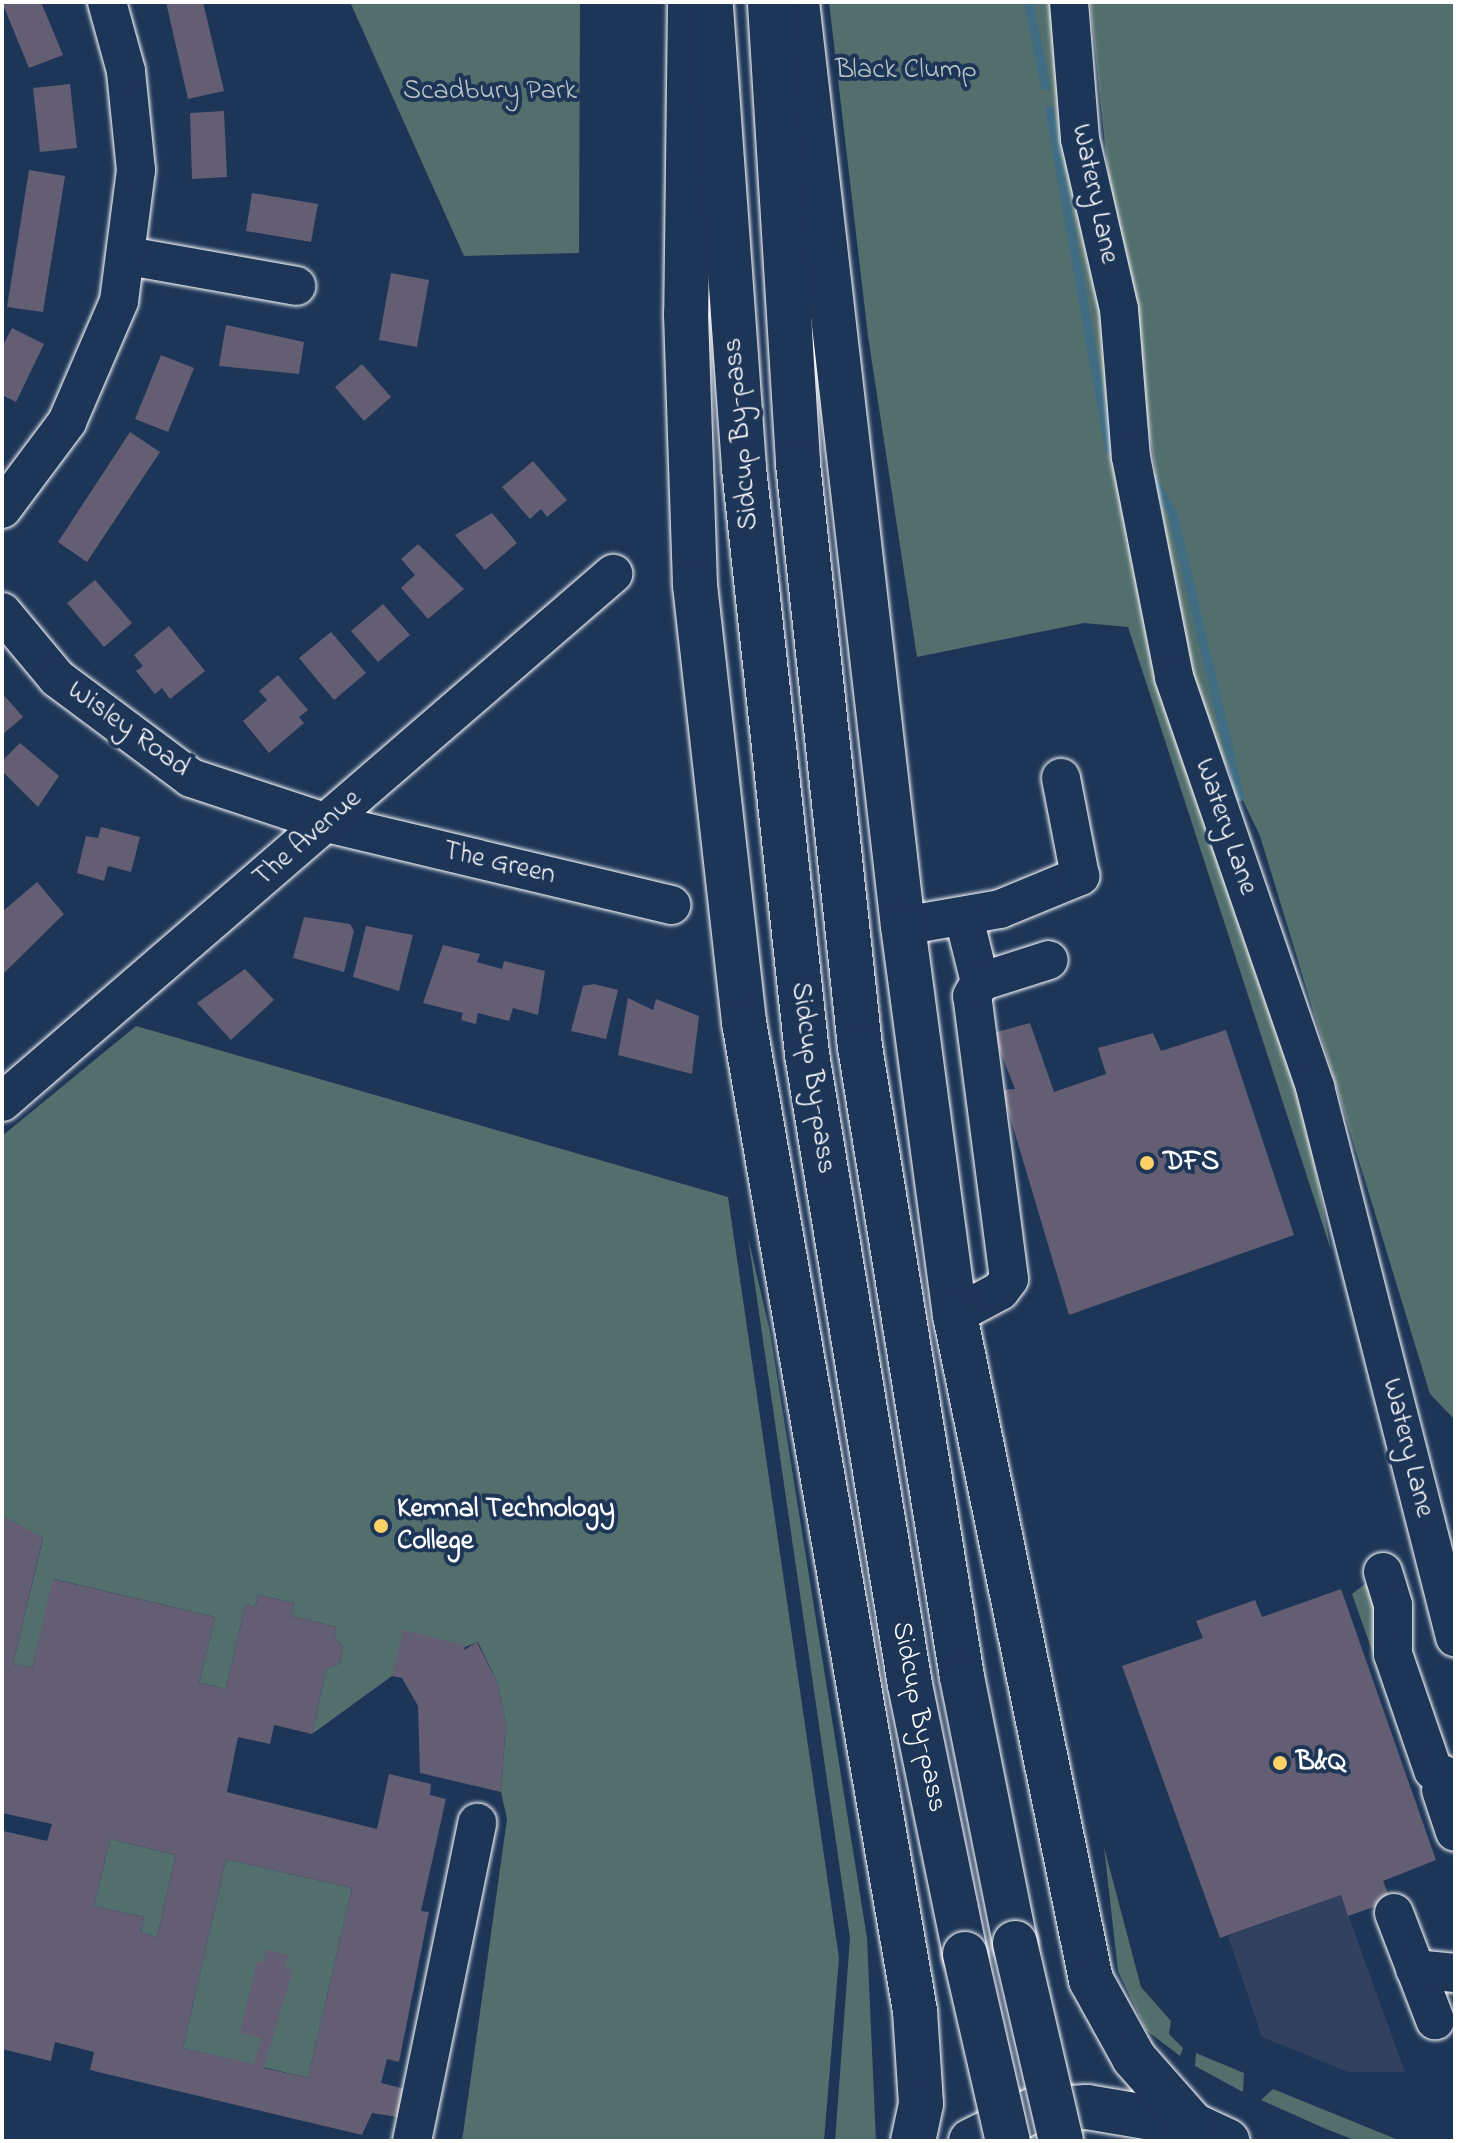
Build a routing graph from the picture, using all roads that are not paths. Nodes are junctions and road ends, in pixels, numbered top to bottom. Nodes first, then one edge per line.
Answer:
1 (107, 2) edge
2 (690, 2) edge
3 (711, 2) edge
4 (770, 2) edge
5 (797, 2) edge
6 (1069, 2) edge
7 (128, 256) junction
8 (296, 286) dead end
9 (2, 509) edge
10 (613, 574) dead end
11 (2, 612) edge
12 (1061, 778) dead end
13 (327, 823) junction
14 (671, 905) dead end
15 (964, 918) junction
16 (903, 926) junction
17 (1049, 960) dead end
18 (980, 982) junction
19 (2, 1102) edge
20 (955, 1315) junction
21 (1383, 1572) dead end
22 (1455, 1637) edge
23 (1448, 1785) edge
24 (477, 1823) dead end
25 (1455, 1832) edge
26 (1394, 1913) dead end
27 (1415, 1969) junction
28 (1455, 1973) edge
29 (1435, 2020) dead end
30 (1210, 2133) edge
31 (412, 2141) edge
32 (913, 2141) edge
33 (971, 2141) edge
34 (1008, 2141) edge
35 (1061, 2141) edge

1 - 7 street
2 - 32 main road
3 - 34 main road, Sidcup By-pass, bridge
4 - 35 main road, Sidcup By-pass, bridge
5 - 16 main road
6 - 22 street, Watery Lane
7 - 8 street
7 - 9 street
10 - 13 street, The Avenue
11 - 13 street, Wisley Road
12 - 15 street
13 - 14 street, The Green
13 - 19 street, The Avenue
15 - 16 street
15 - 18 street
16 - 20 main road
17 - 18 street
18 - 20 street
20 - 30 main road
21 - 23 street
23 - 25 street
24 - 31 street
26 - 27 street
27 - 28 street
27 - 29 street
30 - 33 main road

